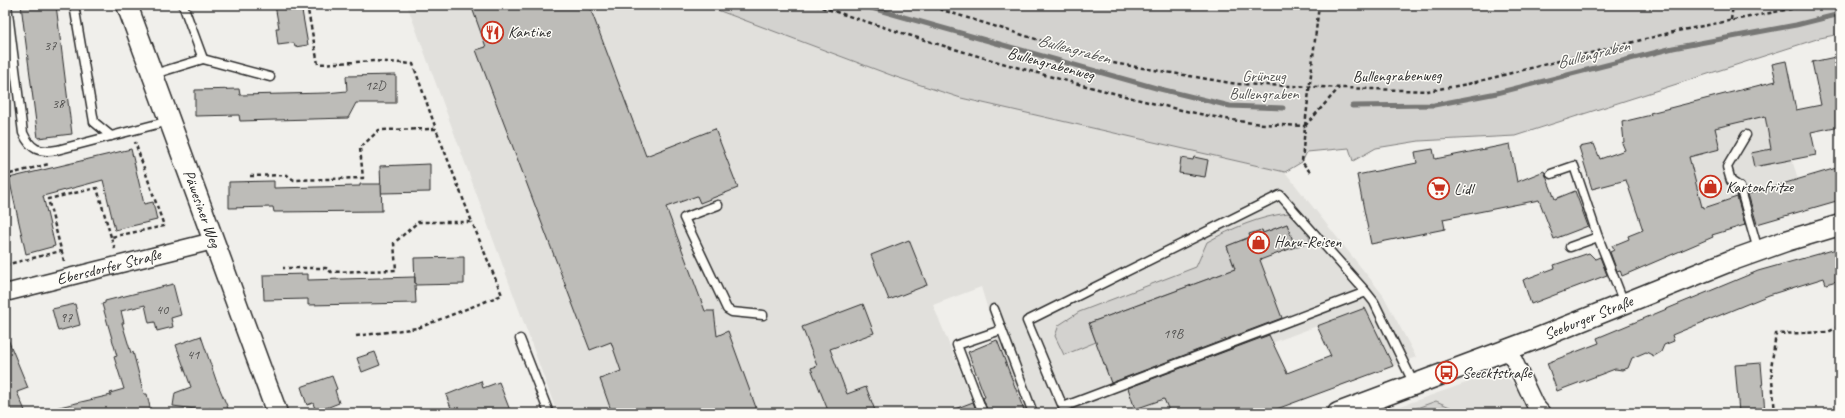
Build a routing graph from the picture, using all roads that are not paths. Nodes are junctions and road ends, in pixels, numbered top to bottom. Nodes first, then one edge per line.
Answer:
1 (7, 5) edge
2 (74, 5) edge
3 (128, 5) edge
4 (183, 5) edge
5 (203, 59) junction
6 (154, 74) junction
7 (270, 77) dead end
8 (170, 121) junction
9 (1746, 135) dead end
10 (111, 136) junction
11 (1551, 174) dead end
12 (718, 205) dead end
13 (1840, 226) edge
14 (1598, 237) junction
15 (213, 241) junction
16 (1570, 247) dead end
17 (1758, 250) junction
18 (5, 292) edge
19 (1366, 292) junction
20 (1625, 304) junction
21 (994, 309) dead end
22 (763, 315) dead end
23 (1001, 330) junction
24 (520, 339) dead end
25 (1509, 350) junction
26 (1414, 384) junction
27 (277, 413) edge
28 (549, 413) edge
29 (983, 413) edge
30 (1033, 413) edge
31 (1338, 413) edge
32 (1542, 413) edge

1 - 10 lane
2 - 10 lane
3 - 6 street, Päwesiner Weg
4 - 5 lane
5 - 6 lane
5 - 7 lane
6 - 8 street, Päwesiner Weg
8 - 10 lane
8 - 15 street, Päwesiner Weg
9 - 17 lane
11 - 14 lane
12 - 22 lane
13 - 17 street, Seeburger Straße
14 - 16 lane
14 - 20 lane
15 - 18 street, Ebersdorfer Straße
15 - 27 street, Päwesiner Weg
17 - 20 street, Seeburger Straße
19 - 19 lane
19 - 26 lane
20 - 25 street, Seeburger Straße
21 - 23 lane
23 - 29 lane
23 - 30 lane
24 - 28 lane
25 - 26 street, Seeburger Straße
25 - 32 street
26 - 31 street, Seeburger Straße

